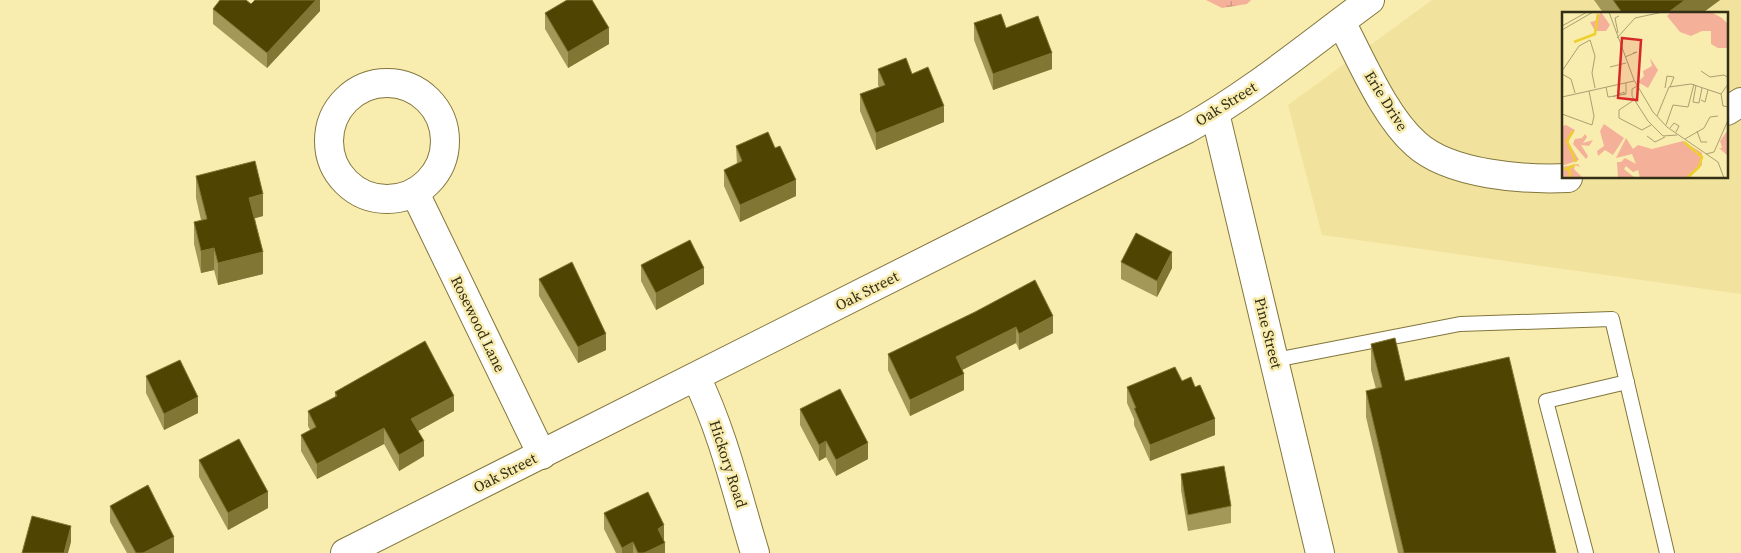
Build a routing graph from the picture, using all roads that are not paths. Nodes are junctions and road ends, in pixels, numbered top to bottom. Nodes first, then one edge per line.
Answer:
1 (1370, 0) edge
2 (1341, 22) junction
3 (1741, 102) edge
4 (1728, 110) edge
5 (1215, 113) junction
6 (1562, 178) edge
7 (415, 193) junction
8 (1275, 360) junction
9 (696, 377) junction
10 (1627, 382) junction
11 (542, 455) junction
12 (345, 553) edge
13 (755, 553) edge
14 (1320, 553) edge
15 (1586, 553) edge
16 (1667, 553) edge

1 - 2 main road, Oak Street
2 - 5 main road, Oak Street
2 - 6 main road, Erie Drive
3 - 4 main road
5 - 8 main road, Pine Street
5 - 9 main road, Oak Street
7 - 7 main road
7 - 11 main road, Rosewood Lane
8 - 10 lane
8 - 14 main road, Pine Street
9 - 11 main road, Oak Street
9 - 13 main road, Hickory Road
10 - 15 lane
10 - 16 lane
11 - 12 main road, Oak Street

